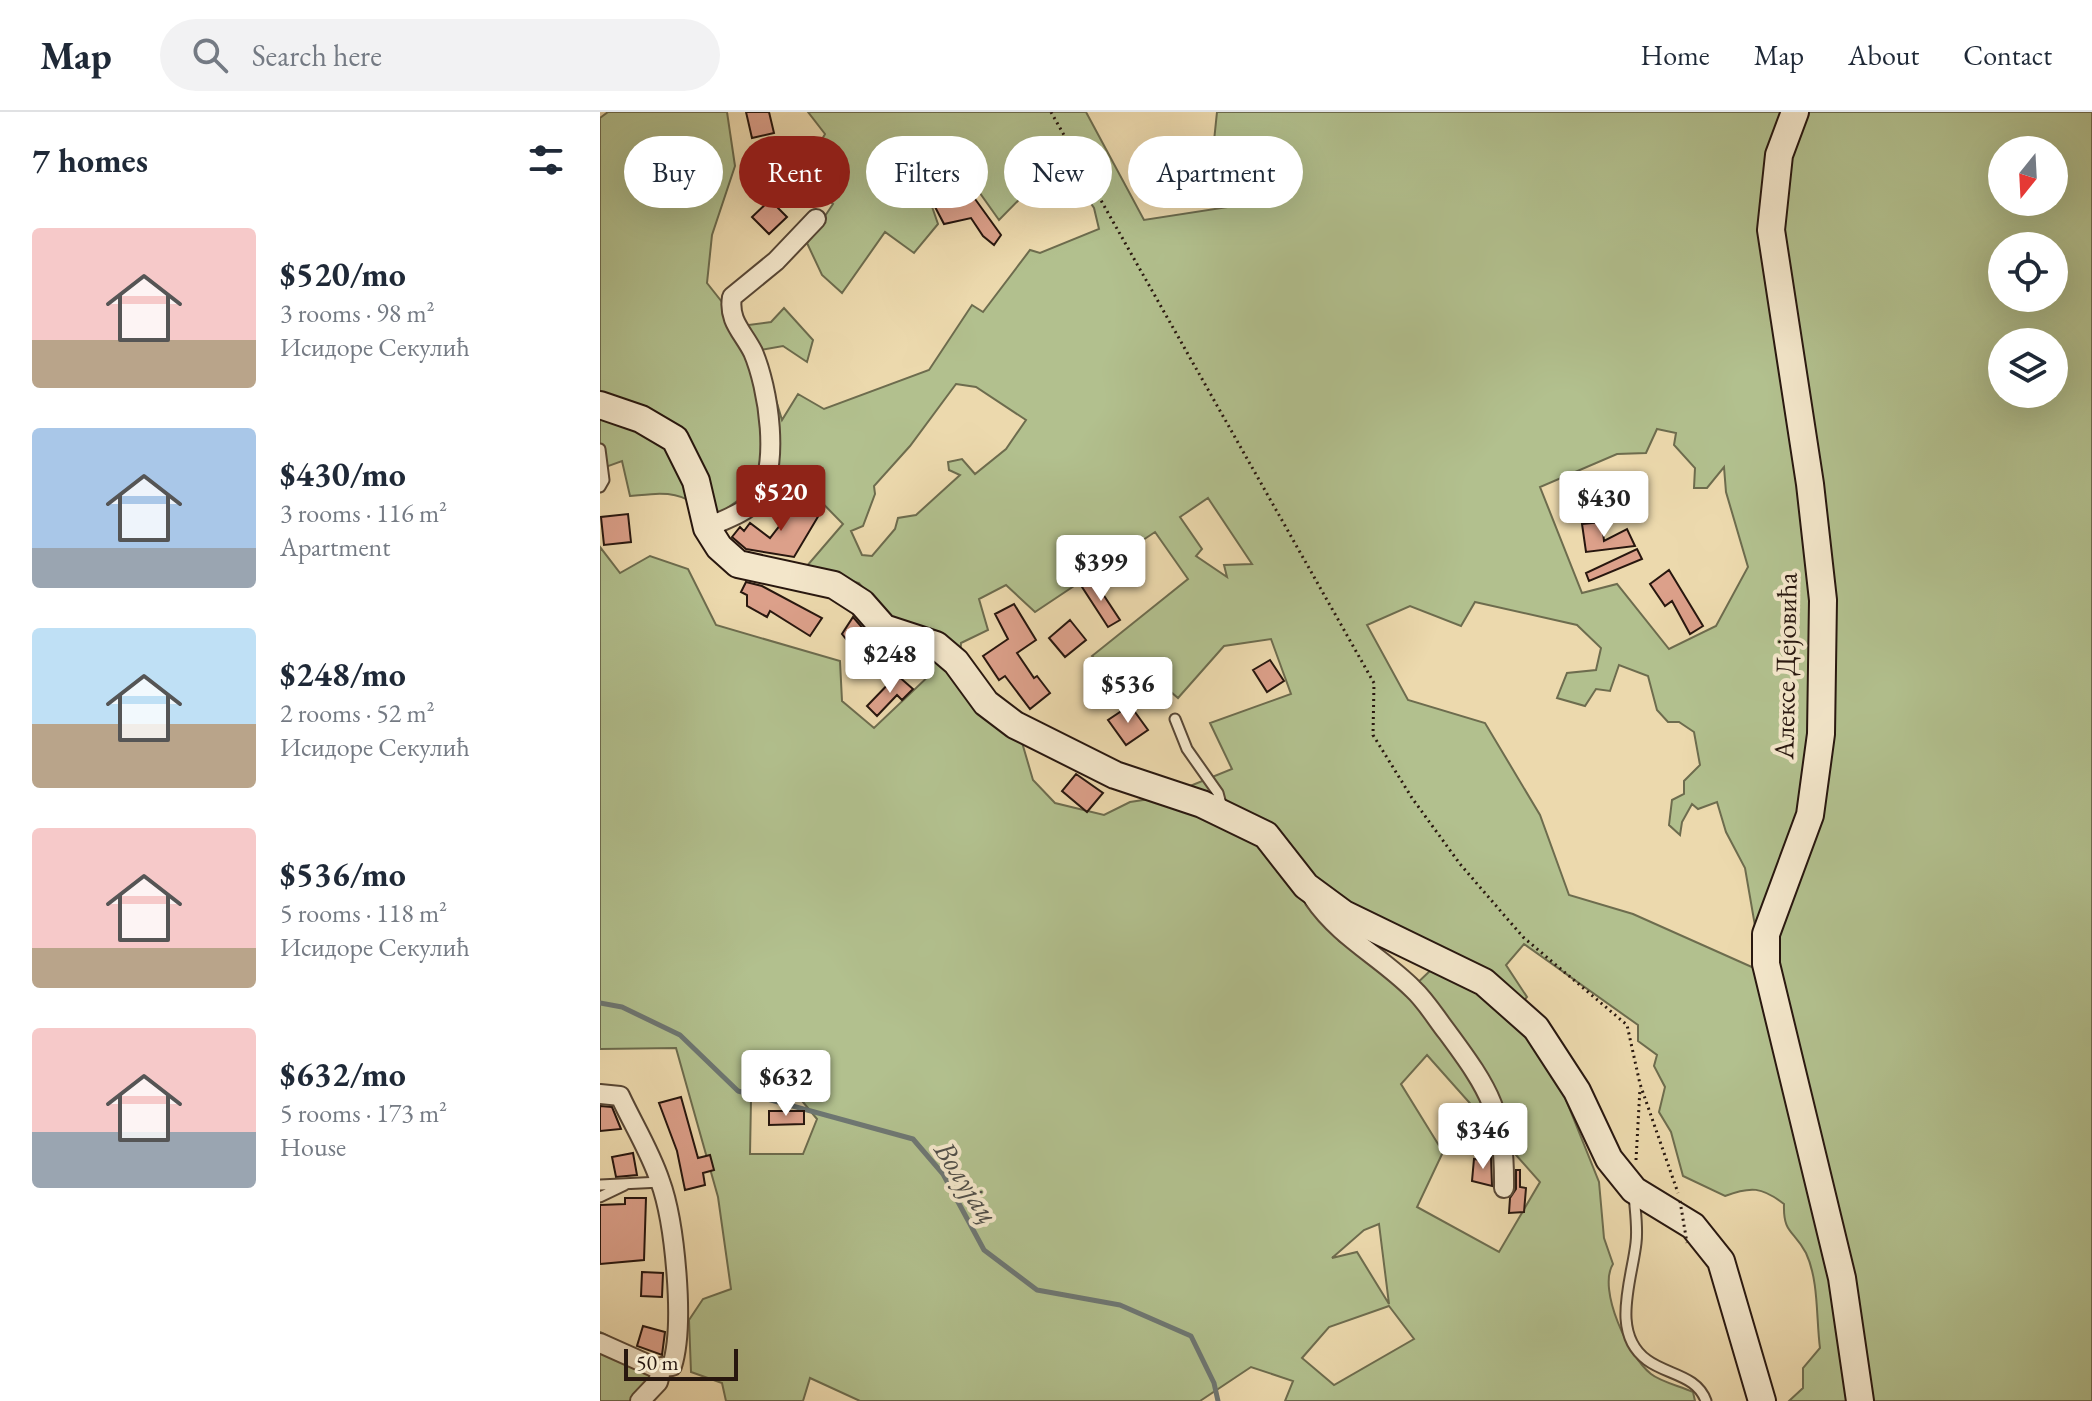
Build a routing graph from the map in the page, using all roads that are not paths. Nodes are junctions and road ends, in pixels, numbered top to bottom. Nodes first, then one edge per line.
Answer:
1 (1795, 112) edge
2 (816, 219) dead end
3 (600, 405) edge
4 (600, 449) edge
5 (600, 487) edge
6 (707, 528) junction
7 (1175, 719) dead end
8 (1224, 815) junction
9 (1306, 886) junction
10 (600, 1094) edge
11 (661, 1182) junction
12 (628, 1183) junction
13 (600, 1185) edge
14 (1504, 1188) dead end
15 (1634, 1190) junction
16 (600, 1197) edge
17 (600, 1343) edge
18 (662, 1367) junction
19 (640, 1401) edge
20 (1706, 1401) edge
21 (1762, 1401) edge
22 (1860, 1401) edge

1 - 22 street, Алексе Дејовића
2 - 6 street
3 - 6 street
4 - 5 lane
6 - 8 street
7 - 8 lane
8 - 9 street
9 - 14 street
9 - 15 street
10 - 11 street
11 - 12 lane
11 - 18 street
12 - 13 lane
12 - 16 lane
15 - 20 lane
15 - 21 street
17 - 18 street
18 - 19 street

